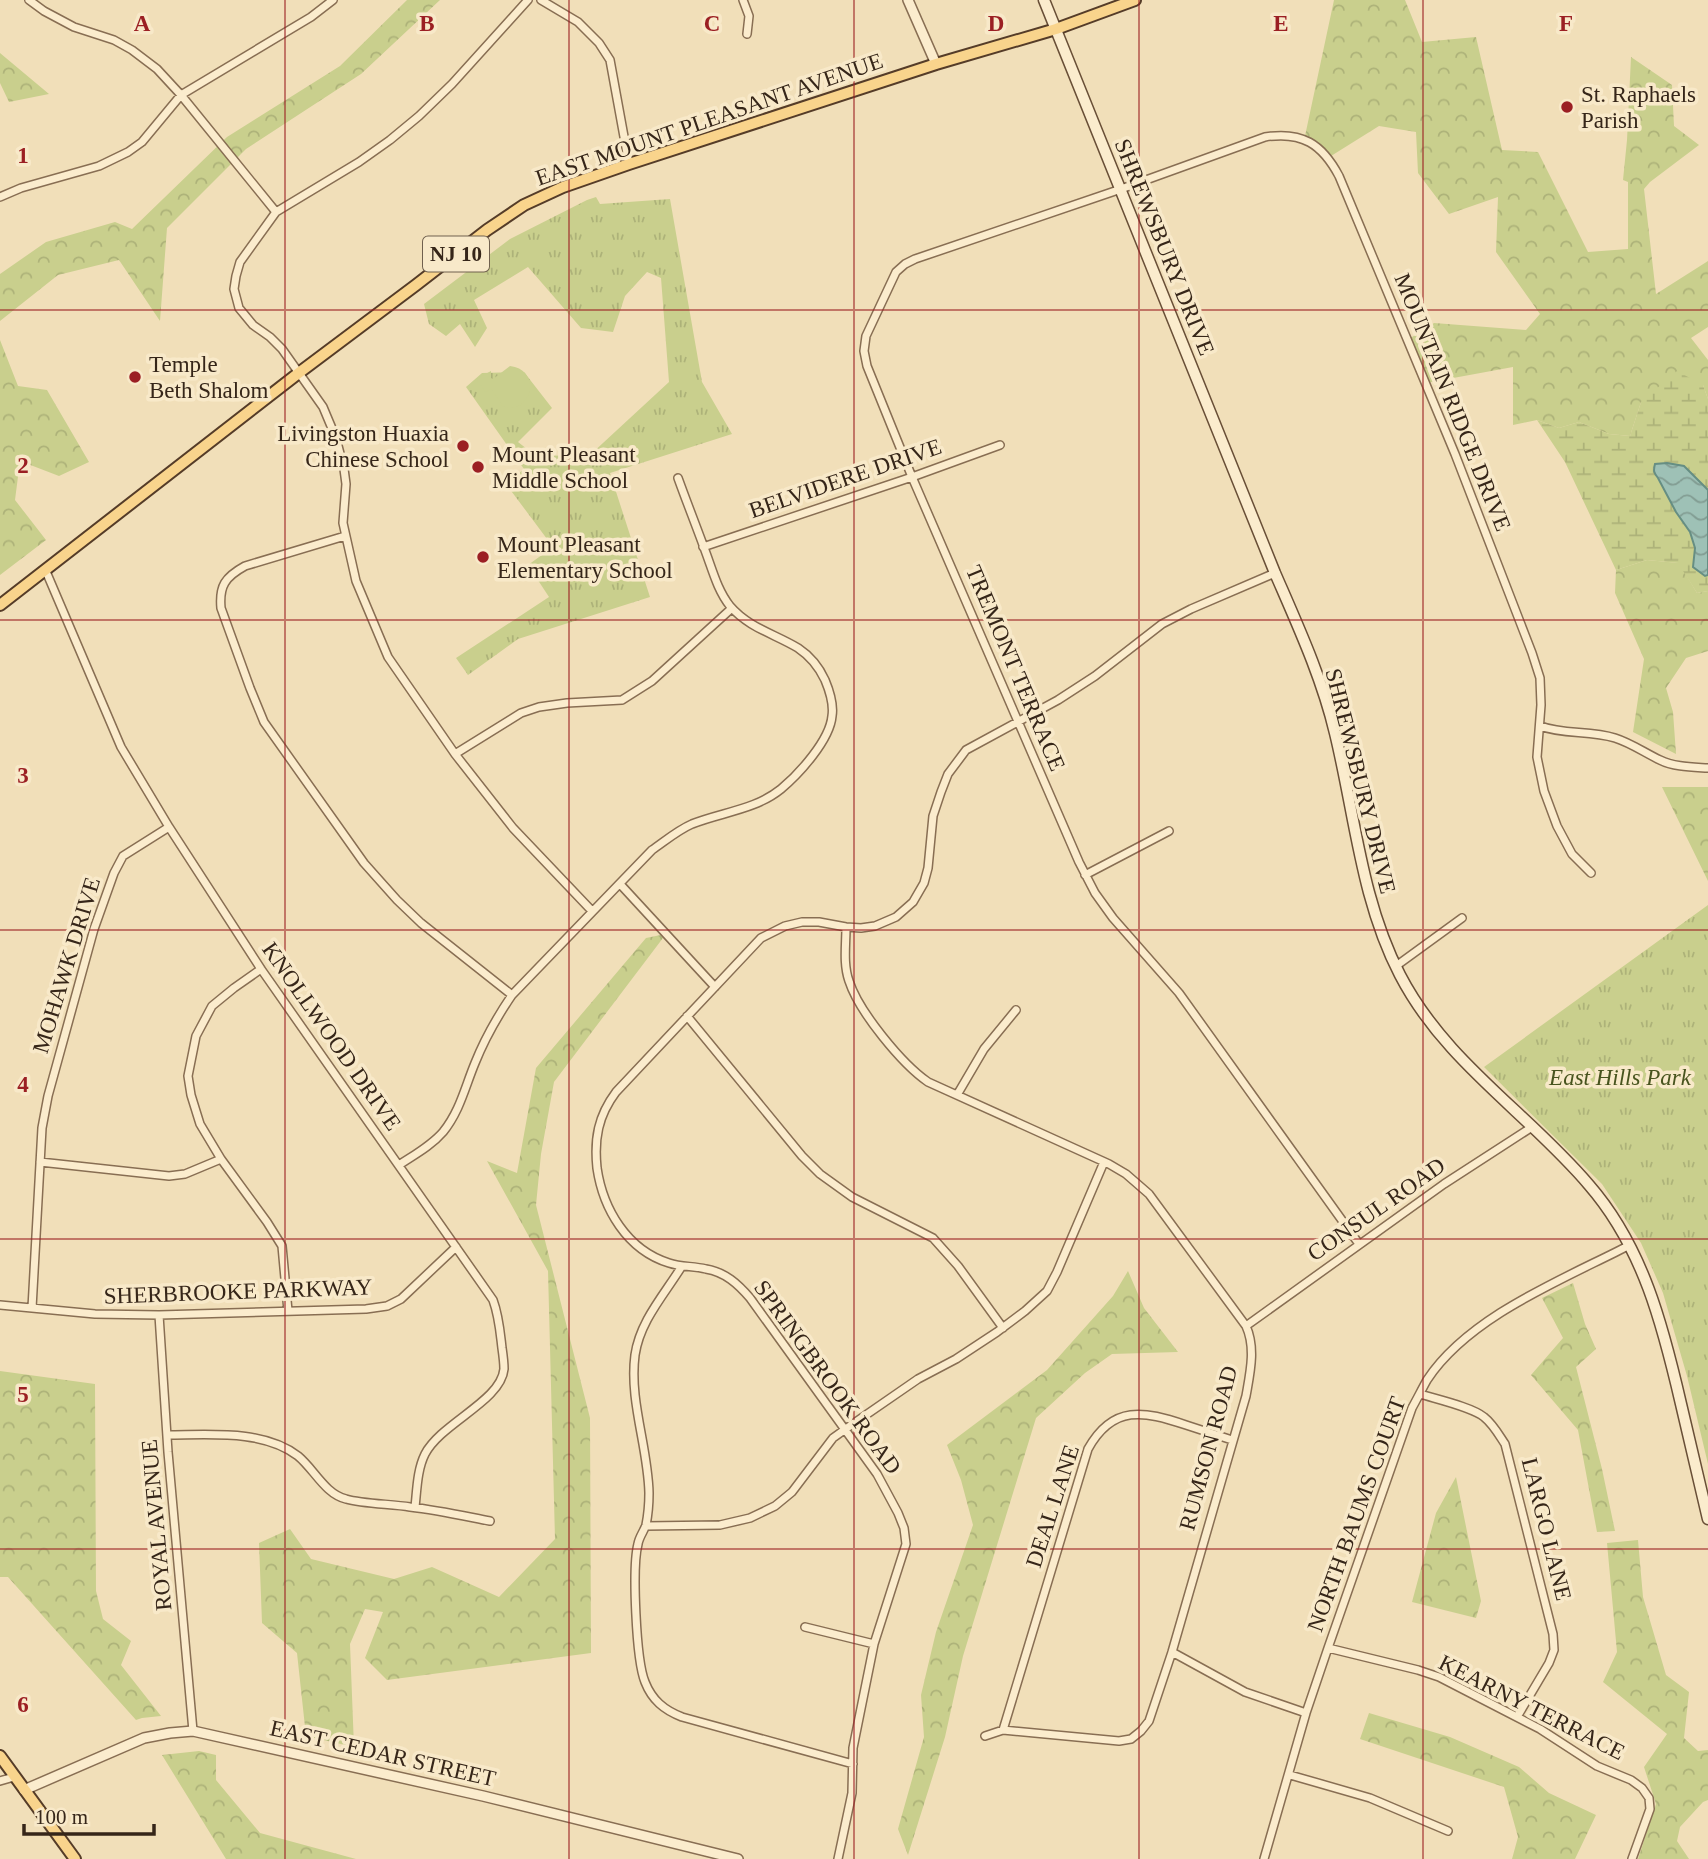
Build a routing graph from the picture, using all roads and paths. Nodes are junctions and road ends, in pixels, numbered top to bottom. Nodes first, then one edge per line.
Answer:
1 (29, 0) edge
2 (332, 0) edge
3 (528, 0) edge
4 (541, 0) edge
5 (743, 0) edge
6 (908, 0) edge
7 (1044, 0) edge
8 (1135, 0) edge
9 (1056, 29) junction
10 (747, 34) dead end
11 (936, 64) junction
12 (181, 96) junction
13 (629, 164) junction
14 (1121, 189) junction
15 (0, 197) edge
16 (276, 212) junction
17 (300, 372) junction
18 (1000, 445) dead end
19 (912, 477) junction
20 (678, 478) dead end
21 (345, 536) junction
22 (704, 547) junction
23 (46, 569) junction
24 (1275, 573) junction
25 (0, 605) edge
26 (732, 608) junction
27 (1018, 723) junction
28 (1540, 726) junction
29 (455, 754) junction
30 (1708, 768) edge
31 (169, 827) junction
32 (1169, 831) dead end
33 (1591, 873) dead end
34 (1085, 875) junction
35 (620, 884) junction
36 (592, 911) junction
37 (1462, 918) dead end
38 (846, 927) junction
39 (1396, 966) junction
40 (261, 970) junction
41 (715, 987) junction
42 (512, 995) junction
43 (1016, 1010) dead end
44 (687, 1016) junction
45 (957, 1095) junction
46 (1532, 1127) junction
47 (221, 1159) junction
48 (1104, 1162) junction
49 (40, 1163) junction
50 (399, 1165) junction
51 (1359, 1244) junction
52 (1630, 1245) junction
53 (456, 1247) junction
54 (682, 1266) junction
55 (0, 1306) edge
56 (32, 1308) junction
57 (288, 1311) junction
58 (159, 1315) junction
59 (1246, 1326) junction
60 (1003, 1328) junction
61 (1420, 1394) junction
62 (845, 1429) junction
63 (167, 1435) junction
64 (1232, 1440) junction
65 (415, 1507) junction
66 (1708, 1519) edge
67 (490, 1521) dead end
68 (646, 1526) junction
69 (805, 1627) dead end
70 (874, 1644) junction
71 (1328, 1648) junction
72 (1172, 1651) junction
73 (1307, 1713) junction
74 (1517, 1717) junction
75 (1003, 1730) junction
76 (193, 1731) junction
77 (985, 1736) dead end
78 (0, 1756) edge
79 (853, 1764) junction
80 (1290, 1775) junction
81 (14, 1777) junction
82 (0, 1781) edge
83 (24, 1790) junction
84 (1448, 1830) dead end
85 (75, 1859) edge
86 (738, 1859) edge
87 (838, 1859) edge
88 (1264, 1859) edge
89 (1632, 1859) edge

1 - 12 street
2 - 12 street
3 - 16 street
4 - 13 street
5 - 10 street
6 - 11 street
7 - 9 main road, SHREWSBURY DRIVE
8 - 9 main road, EAST MOUNT PLEASANT AVENUE / NJ 10
9 - 11 main road, EAST MOUNT PLEASANT AVENUE / NJ 10
9 - 14 main road, SHREWSBURY DRIVE
11 - 13 main road, EAST MOUNT PLEASANT AVENUE / NJ 10
12 - 15 street
12 - 16 street
13 - 17 main road, EAST MOUNT PLEASANT AVENUE / NJ 10
14 - 19 street, TREMONT TERRACE
14 - 24 main road, SHREWSBURY DRIVE
14 - 28 street, MOUNTAIN RIDGE DRIVE
16 - 17 street
17 - 21 street
17 - 23 main road, EAST MOUNT PLEASANT AVENUE / NJ 10
18 - 19 street, BELVIDERE DRIVE
19 - 22 street, BELVIDERE DRIVE
19 - 27 street, TREMONT TERRACE
20 - 22 street
21 - 29 street
21 - 42 street
22 - 26 street
23 - 25 main road, EAST MOUNT PLEASANT AVENUE / NJ 10
23 - 31 street, KNOLLWOOD DRIVE
24 - 27 street, SPRINGBROOK ROAD
24 - 39 main road, SHREWSBURY DRIVE
26 - 29 street
26 - 35 street
27 - 34 street, TREMONT TERRACE
27 - 38 street, SPRINGBROOK ROAD
28 - 30 street
28 - 33 street, MOUNTAIN RIDGE DRIVE
29 - 36 street
31 - 40 street, KNOLLWOOD DRIVE
31 - 49 street, MOHAWK DRIVE
32 - 34 street
34 - 51 street, TREMONT TERRACE
35 - 36 street
35 - 41 street
36 - 42 street
37 - 39 street
38 - 41 street, SPRINGBROOK ROAD
38 - 45 street, RUMSON ROAD
39 - 46 main road, SHREWSBURY DRIVE
40 - 47 street
40 - 50 street, KNOLLWOOD DRIVE
41 - 44 street, SPRINGBROOK ROAD
42 - 50 street
43 - 45 street
44 - 54 street, SPRINGBROOK ROAD
44 - 60 street
45 - 48 street, RUMSON ROAD
46 - 51 street, CONSUL ROAD
46 - 52 main road, SHREWSBURY DRIVE
47 - 49 street
47 - 57 street
48 - 59 street, RUMSON ROAD
48 - 60 street
49 - 56 street, MOHAWK DRIVE
50 - 53 street, KNOLLWOOD DRIVE
51 - 59 street, CONSUL ROAD
52 - 61 street, NORTH BAUMS COURT
52 - 66 main road, SHREWSBURY DRIVE
53 - 57 street, SHERBROOKE PARKWAY
53 - 65 street, KNOLLWOOD DRIVE
54 - 62 street, SPRINGBROOK ROAD
54 - 68 street
55 - 56 street, SHERBROOKE PARKWAY
56 - 58 street, SHERBROOKE PARKWAY
57 - 58 street, SHERBROOKE PARKWAY
58 - 63 street, ROYAL AVENUE
59 - 64 street, RUMSON ROAD
60 - 62 street
61 - 71 street, NORTH BAUMS COURT
61 - 74 street, LARGO LANE
62 - 68 street
62 - 70 street, SPRINGBROOK ROAD
63 - 65 street
63 - 76 street, ROYAL AVENUE
64 - 72 street, RUMSON ROAD
64 - 75 street, DEAL LANE
65 - 67 street
68 - 79 street
69 - 70 street
70 - 79 street, SPRINGBROOK ROAD
71 - 73 street, NORTH BAUMS COURT
71 - 74 street, KEARNY TERRACE
72 - 73 street
72 - 75 street, RUMSON ROAD
73 - 80 street, NORTH BAUMS COURT
74 - 89 street, KEARNY TERRACE
75 - 77 street
76 - 83 street, EAST CEDAR STREET
76 - 86 street, EAST CEDAR STREET
78 - 81 main road
79 - 87 street, SPRINGBROOK ROAD
80 - 84 street
80 - 88 street, NORTH BAUMS COURT
81 - 82 street
81 - 83 main road
83 - 85 main road

